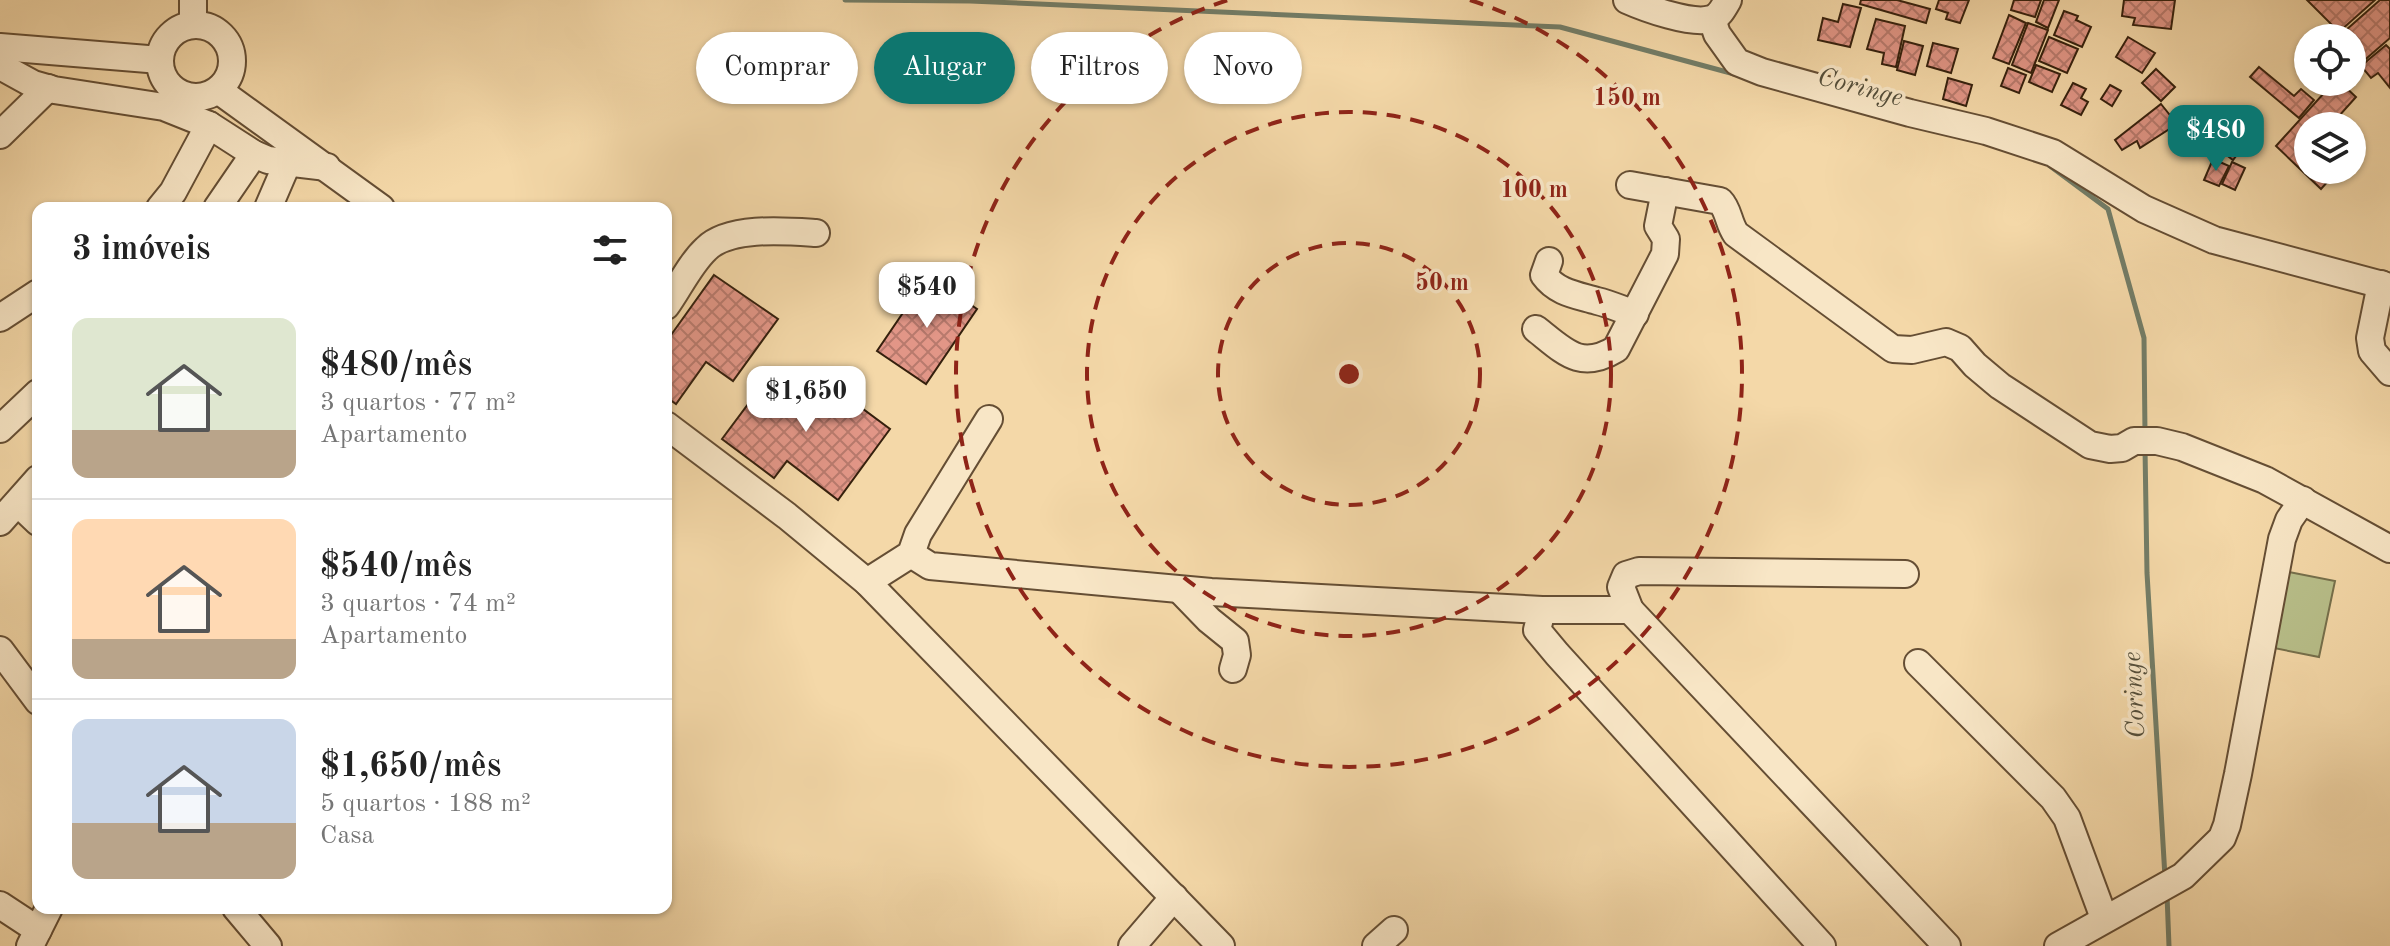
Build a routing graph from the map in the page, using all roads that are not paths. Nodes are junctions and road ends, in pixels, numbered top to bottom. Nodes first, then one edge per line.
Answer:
1 (1627, 0) edge
2 (1720, 10) edge
3 (193, 13) edge
4 (0, 47) edge
5 (160, 60) junction
6 (0, 66) edge
7 (48, 88) junction
8 (218, 90) junction
9 (209, 125) junction
10 (0, 135) edge
11 (254, 154) junction
12 (287, 164) junction
13 (327, 167) junction
14 (1630, 185) dead end
15 (1665, 191) junction
16 (165, 202) edge
17 (221, 202) edge
18 (271, 202) edge
19 (373, 202) edge
20 (816, 233) dead end
21 (1549, 261) dead end
22 (2386, 285) edge
23 (32, 297) edge
24 (672, 298) edge
25 (1635, 314) junction
26 (0, 318) edge
27 (1536, 329) dead end
28 (2390, 372) edge
29 (32, 399) edge
30 (989, 419) dead end
31 (0, 429) edge
32 (672, 430) edge
33 (32, 486) edge
34 (2303, 500) junction
35 (9, 512) edge
36 (32, 520) edge
37 (2390, 549) edge
38 (911, 554) junction
39 (1905, 574) dead end
40 (867, 582) junction
41 (1180, 590) junction
42 (1542, 610) junction
43 (1630, 610) junction
44 (0, 650) edge
45 (1918, 663) dead end
46 (1233, 669) dead end
47 (32, 693) edge
48 (1174, 897) junction
49 (0, 905) edge
50 (241, 914) edge
51 (2104, 918) junction
52 (39, 928) edge
53 (268, 946) edge
54 (1132, 946) edge
55 (1221, 946) edge
56 (1822, 946) edge
57 (1947, 946) edge
58 (2058, 946) edge

1 - 2 street
2 - 22 street
3 - 5 street
3 - 8 street
4 - 5 street
5 - 8 street
6 - 7 street
7 - 9 street
7 - 10 street
8 - 13 street
9 - 11 street
9 - 16 street
11 - 12 street
11 - 17 street
12 - 13 street
12 - 18 street
13 - 19 street
14 - 15 street
15 - 25 street
15 - 34 street
20 - 24 street
21 - 25 street
22 - 28 street
23 - 26 street
25 - 27 street
29 - 31 street
30 - 38 street
32 - 40 street
33 - 35 street
34 - 37 street
34 - 51 street
35 - 36 street
38 - 40 street
38 - 41 street
39 - 43 street
40 - 48 street
41 - 42 street
41 - 46 street
42 - 43 street
42 - 56 street
43 - 57 street
44 - 47 street
45 - 51 street
48 - 54 street
48 - 55 street
49 - 52 street
50 - 53 street
51 - 58 street

